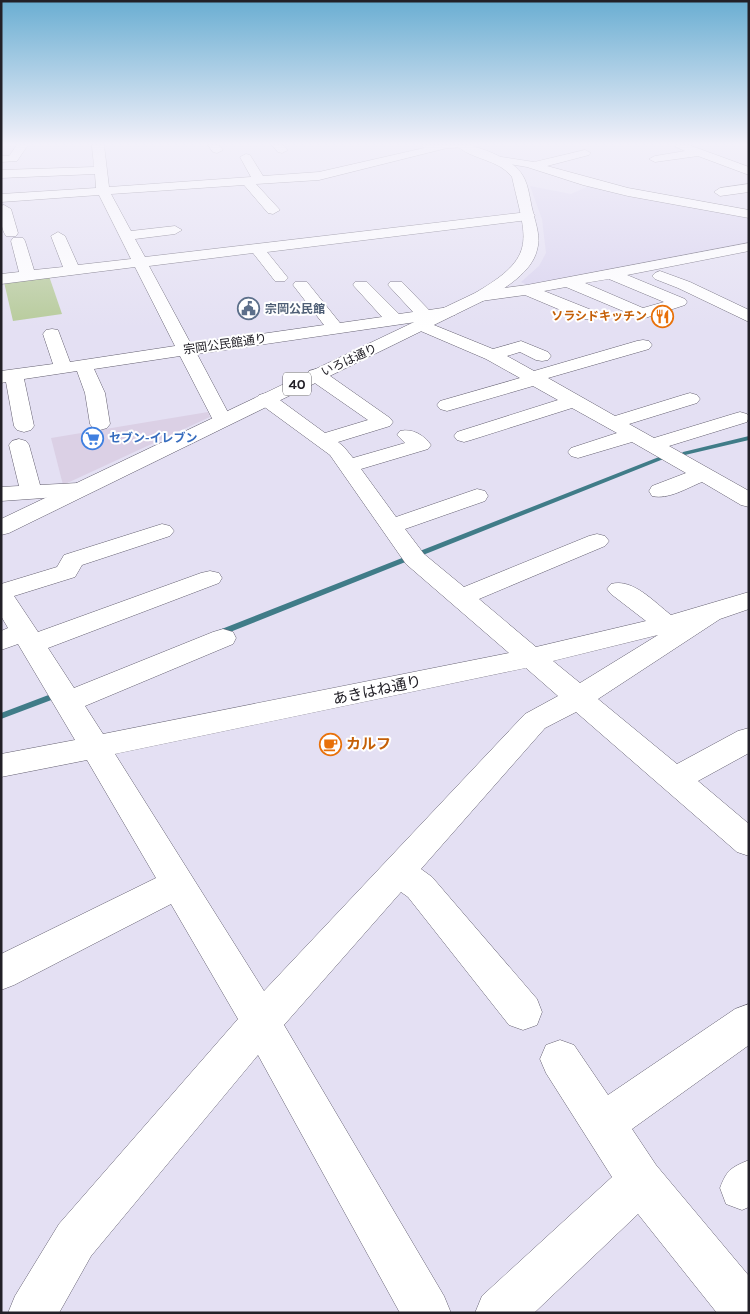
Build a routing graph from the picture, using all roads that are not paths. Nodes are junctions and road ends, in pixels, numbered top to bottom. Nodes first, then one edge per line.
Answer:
1 (2, 206) edge
2 (10, 206) edge
3 (60, 206) edge
4 (110, 206) edge
5 (270, 206) edge
6 (526, 206) edge
7 (693, 206) edge
8 (272, 210) dead end
9 (749, 214) edge
10 (528, 216) junction
11 (175, 230) dead end
12 (58, 236) dead end
13 (126, 236) junction
14 (749, 247) edge
15 (256, 248) junction
16 (140, 262) junction
17 (642, 269) junction
18 (72, 270) junction
19 (611, 274) junction
20 (28, 276) junction
21 (280, 278) dead end
22 (1, 279) edge
23 (568, 282) junction
24 (301, 285) dead end
25 (361, 285) dead end
26 (396, 285) dead end
27 (527, 290) junction
28 (481, 296) junction
29 (588, 315) dead end
30 (749, 317) edge
31 (394, 320) junction
32 (424, 320) junction
33 (335, 328) junction
34 (52, 334) dead end
35 (643, 345) dead end
36 (186, 350) junction
37 (492, 355) junction
38 (542, 356) dead end
39 (83, 365) junction
40 (514, 367) junction
41 (63, 368) junction
42 (316, 375) junction
43 (487, 375) dead end
44 (5, 376) edge
45 (534, 378) junction
46 (266, 399) junction
47 (690, 399) dead end
48 (575, 401) junction
49 (447, 405) dead end
50 (740, 418) dead end
51 (222, 420) junction
52 (612, 423) junction
53 (100, 424) dead end
54 (407, 435) dead end
55 (464, 436) dead end
56 (323, 440) junction
57 (642, 440) junction
58 (578, 452) dead end
59 (348, 466) junction
60 (703, 474) junction
61 (78, 490) junction
62 (660, 491) dead end
63 (31, 492) junction
64 (1, 494) edge
65 (477, 496) dead end
66 (748, 499) edge
67 (392, 526) junction
68 (1, 528) edge
69 (162, 532) dead end
70 (598, 541) dead end
71 (214, 586) dead end
72 (620, 589) dead end
73 (1, 593) edge
74 (460, 598) junction
75 (749, 600) edge
76 (711, 613) junction
77 (667, 624) junction
78 (223, 638) dead end
79 (530, 658) junction
80 (41, 665) edge
81 (578, 698) junction
82 (749, 739) edge
83 (95, 747) junction
84 (1, 766) edge
85 (674, 780) junction
86 (749, 843) edge
87 (397, 872) junction
88 (178, 884) junction
89 (1, 973) edge
90 (523, 1012) dead end
91 (261, 1022) junction
92 (749, 1022) edge
93 (560, 1059) dead end
94 (604, 1124) junction
95 (640, 1181) junction
96 (32, 1313) edge
97 (427, 1313) edge
98 (498, 1313) edge
99 (748, 1313) edge

1 - 20 street
2 - 3 street
4 - 13 street
5 - 8 street
6 - 10 street, いろは通り / 40
7 - 9 street
10 - 15 street
10 - 28 street, いろは通り / 40
11 - 13 street
12 - 18 street
13 - 16 street
14 - 17 street
15 - 16 street
15 - 21 street
16 - 18 street
16 - 36 street
17 - 19 street
17 - 30 street
18 - 20 street
19 - 23 street
19 - 23 street
20 - 22 street
23 - 27 street
24 - 33 street
25 - 31 street
26 - 32 street
27 - 28 street
27 - 29 street
28 - 32 street, いろは通り / 40
31 - 32 street, 宗岡公民館通り
31 - 33 street, 宗岡公民館通り
32 - 37 street
32 - 42 street, いろは通り / 40
33 - 36 street, 宗岡公民館通り
34 - 41 street
35 - 45 street
36 - 39 street, 宗岡公民館通り
36 - 51 street
37 - 38 street
37 - 40 street
39 - 41 street, 宗岡公民館通り
39 - 53 street
40 - 43 street
40 - 45 street
41 - 44 street, 宗岡公民館通り
42 - 46 street, いろは通り / 40
42 - 56 street
44 - 63 street
45 - 48 street
45 - 49 street
46 - 51 street, いろは通り / 40
46 - 56 street
47 - 52 street
48 - 52 street
48 - 55 street
50 - 57 street
51 - 61 street, いろは通り / 40
52 - 57 street
54 - 59 street
56 - 59 street
57 - 58 street
57 - 60 street
59 - 67 street
60 - 62 street
60 - 66 street
61 - 63 street
61 - 68 street, いろは通り / 40
63 - 64 street
65 - 67 street
67 - 74 street
69 - 73 street
70 - 74 street
71 - 80 street
72 - 77 street
73 - 80 street
74 - 79 street
75 - 76 street, あきはね通り
76 - 77 street, あきはね通り
76 - 81 street
77 - 79 street, あきはね通り
78 - 80 street
79 - 81 street
79 - 83 street, あきはね通り
80 - 83 street
81 - 85 street
81 - 87 street
82 - 85 street
83 - 84 street, あきはね通り
83 - 88 street
85 - 86 street
87 - 90 street
87 - 91 street
88 - 89 street
88 - 91 street
91 - 96 street
91 - 97 street
92 - 94 street
93 - 94 street
94 - 95 street
95 - 98 street
95 - 99 street

